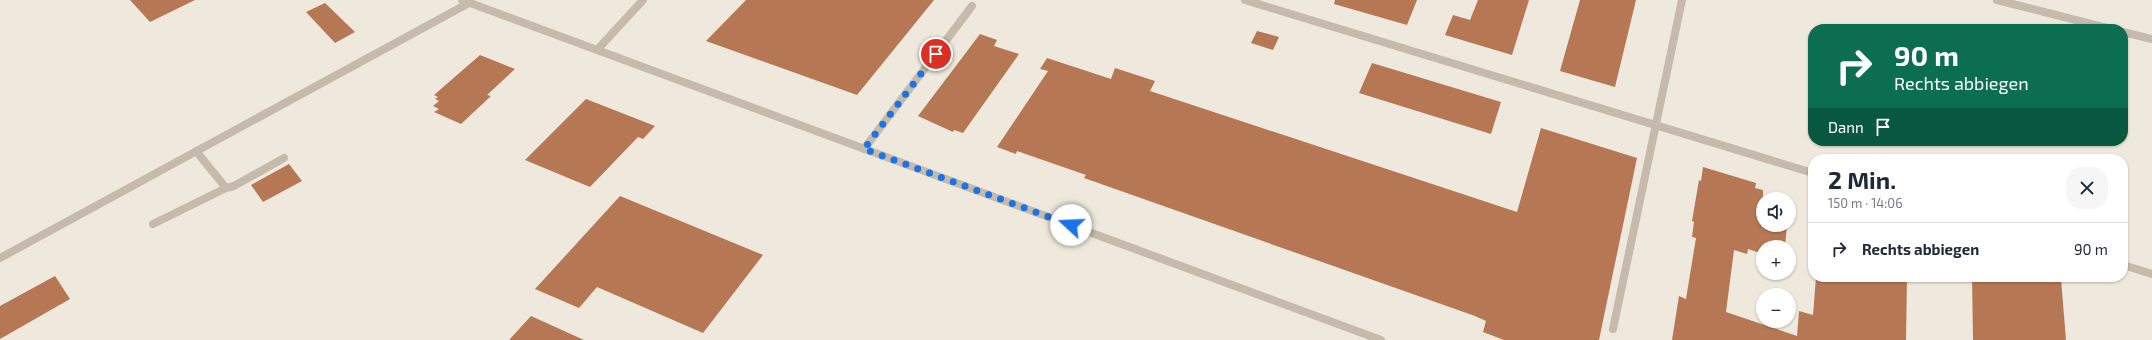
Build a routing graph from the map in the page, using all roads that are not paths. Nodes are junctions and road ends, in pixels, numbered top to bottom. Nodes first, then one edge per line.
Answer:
1 (643, 0) edge
2 (1245, 0) edge
3 (1682, 0) edge
4 (1997, 0) edge
5 (465, 1) edge
6 (972, 6) dead end
7 (2091, 24) edge
8 (2128, 33) edge
9 (2152, 39) edge
10 (597, 50) junction
11 (1655, 125) junction
12 (864, 149) junction
13 (196, 151) junction
14 (284, 158) dead end
15 (1808, 171) edge
16 (226, 188) junction
17 (153, 224) dead end
18 (0, 258) edge
19 (2128, 267) edge
20 (2152, 274) edge
21 (1613, 329) dead end
22 (1381, 340) edge

1 - 10 lane
2 - 11 lane
3 - 11 lane
4 - 7 lane
5 - 10 lane
5 - 13 lane
6 - 12 lane
8 - 9 lane
10 - 12 lane
11 - 15 lane
11 - 21 lane
12 - 22 lane
13 - 16 lane
13 - 18 lane
14 - 16 lane
16 - 17 lane
19 - 20 lane

